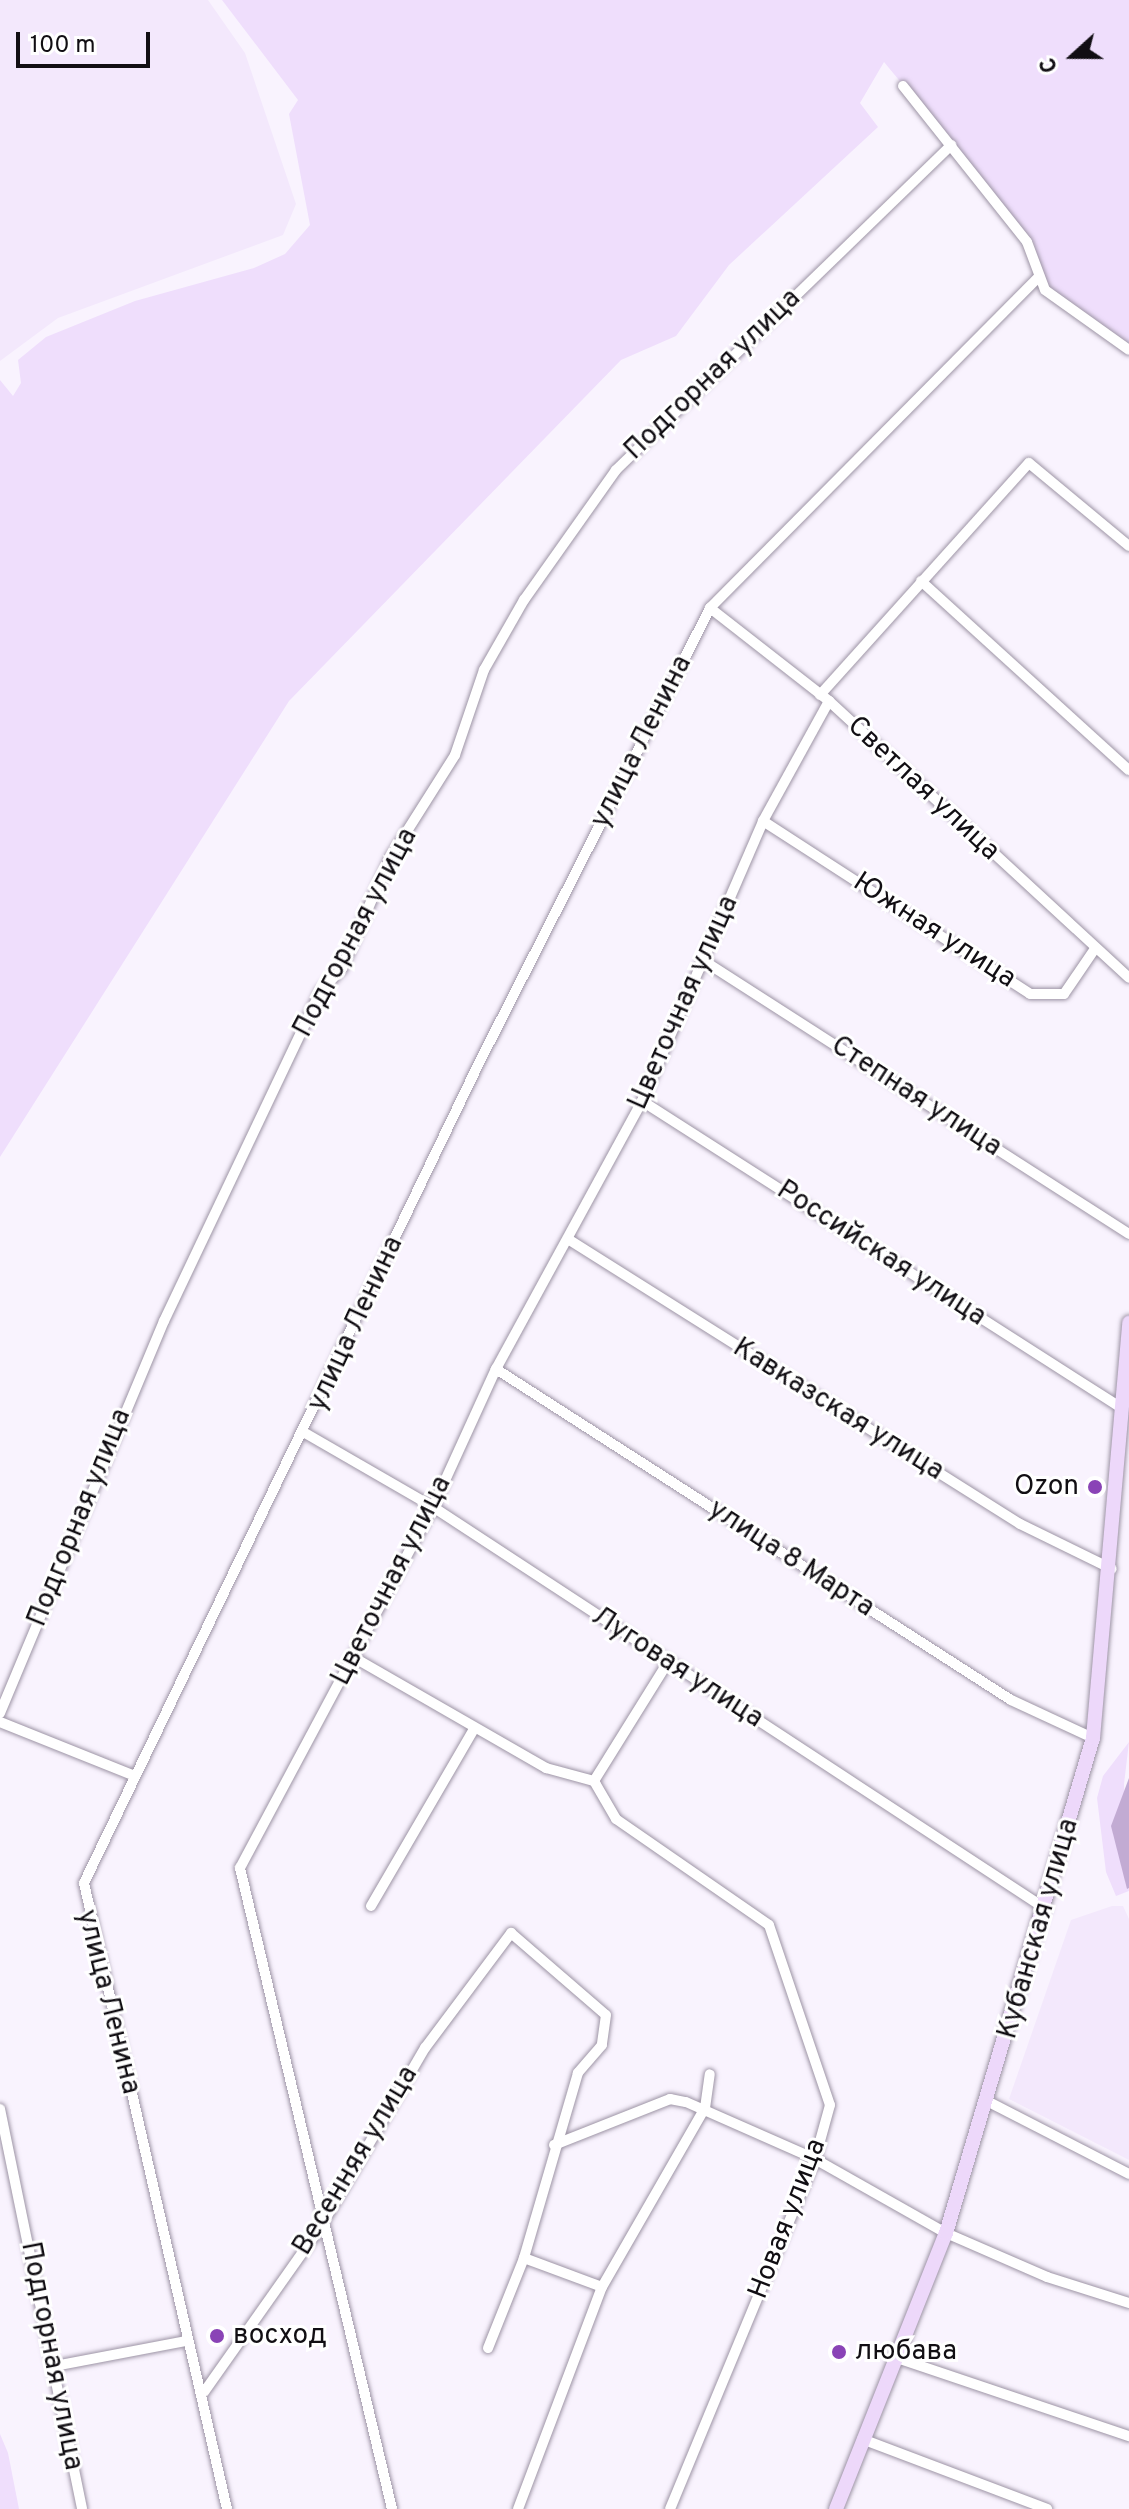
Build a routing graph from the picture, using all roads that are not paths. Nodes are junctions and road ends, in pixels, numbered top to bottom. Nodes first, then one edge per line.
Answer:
1 (903, 86) dead end
2 (951, 145) junction
3 (1039, 277) junction
4 (1129, 350) edge
5 (1129, 546) edge
6 (921, 581) junction
7 (710, 608) junction
8 (824, 698) junction
9 (1129, 770) edge
10 (763, 821) junction
11 (1094, 950) junction
12 (704, 961) junction
13 (1129, 978) edge
14 (642, 1101) junction
15 (1129, 1234) edge
16 (571, 1241) junction
17 (1129, 1323) edge
18 (496, 1369) junction
19 (1120, 1407) junction
20 (305, 1433) junction
21 (433, 1507) junction
22 (1112, 1569) junction
23 (353, 1657) junction
24 (668, 1662) junction
25 (0, 1713) edge
26 (0, 1722) edge
27 (474, 1729) junction
28 (1093, 1738) junction
29 (135, 1776) junction
30 (594, 1781) junction
31 (371, 1906) dead end
32 (1046, 1909) junction
33 (710, 2074) dead end
34 (987, 2101) junction
35 (705, 2108) junction
36 (0, 2109) edge
37 (554, 2145) junction
38 (815, 2159) junction
39 (1129, 2174) edge
40 (323, 2223) junction
41 (946, 2233) junction
42 (524, 2258) junction
43 (602, 2287) junction
44 (1129, 2303) edge
45 (186, 2341) junction
46 (488, 2348) dead end
47 (897, 2358) junction
48 (55, 2366) junction
49 (204, 2392) junction
50 (1129, 2436) edge
51 (862, 2439) junction
52 (1012, 2496) junction
53 (82, 2509) edge
54 (227, 2509) edge
55 (392, 2509) edge
56 (518, 2509) edge
57 (670, 2509) edge
58 (836, 2509) edge
59 (1009, 2509) edge
60 (1047, 2509) edge

1 - 2 street
2 - 3 street
2 - 25 street, Подгорная улица
3 - 4 street
3 - 7 street, улица Ленина
5 - 6 street, Цветочная улица
6 - 8 street, Цветочная улица
6 - 9 street
7 - 8 street, Светлая улица
7 - 20 street, улица Ленина
8 - 10 street, Цветочная улица
8 - 11 street, Светлая улица
10 - 11 street, Южная улица
10 - 12 street, Цветочная улица
11 - 13 street, Светлая улица
12 - 14 street, Цветочная улица
12 - 15 street, Степная улица
14 - 16 street, Цветочная улица
14 - 19 street, Российская улица
16 - 18 street, Цветочная улица
16 - 22 street, Кавказская улица
17 - 19 main road, Кубанская улица
18 - 21 street, Цветочная улица
18 - 28 street, улица 8 Марта
19 - 22 main road, Кубанская улица
20 - 21 street, Луговая улица
20 - 29 street, улица Ленина
21 - 23 street, Цветочная улица
21 - 24 street, Луговая улица
22 - 28 main road, Кубанская улица
23 - 27 street
23 - 40 street, Цветочная улица
24 - 30 street
24 - 32 street, Луговая улица
26 - 29 street
27 - 30 street
27 - 31 street
28 - 32 main road, Кубанская улица
29 - 45 street, улица Ленина
30 - 38 street, Новая улица
32 - 34 main road, Кубанская улица
33 - 35 street
34 - 39 street
34 - 41 main road, Кубанская улица
35 - 37 street
35 - 38 street
35 - 43 street
36 - 48 street, Подгорная улица
37 - 40 street, Весенняя улица
37 - 42 street
38 - 41 street
38 - 57 street, Новая улица
40 - 49 street, Весенняя улица
40 - 55 street, Цветочная улица
41 - 44 street
41 - 47 main road, Кубанская улица
42 - 43 street
42 - 46 street
43 - 56 street
45 - 48 street
45 - 49 street, улица Ленина
47 - 50 street
47 - 51 main road, Кубанская улица
48 - 53 street, Подгорная улица
49 - 54 street, улица Ленина
51 - 52 street
51 - 58 main road, Кубанская улица
52 - 59 street
52 - 60 street

